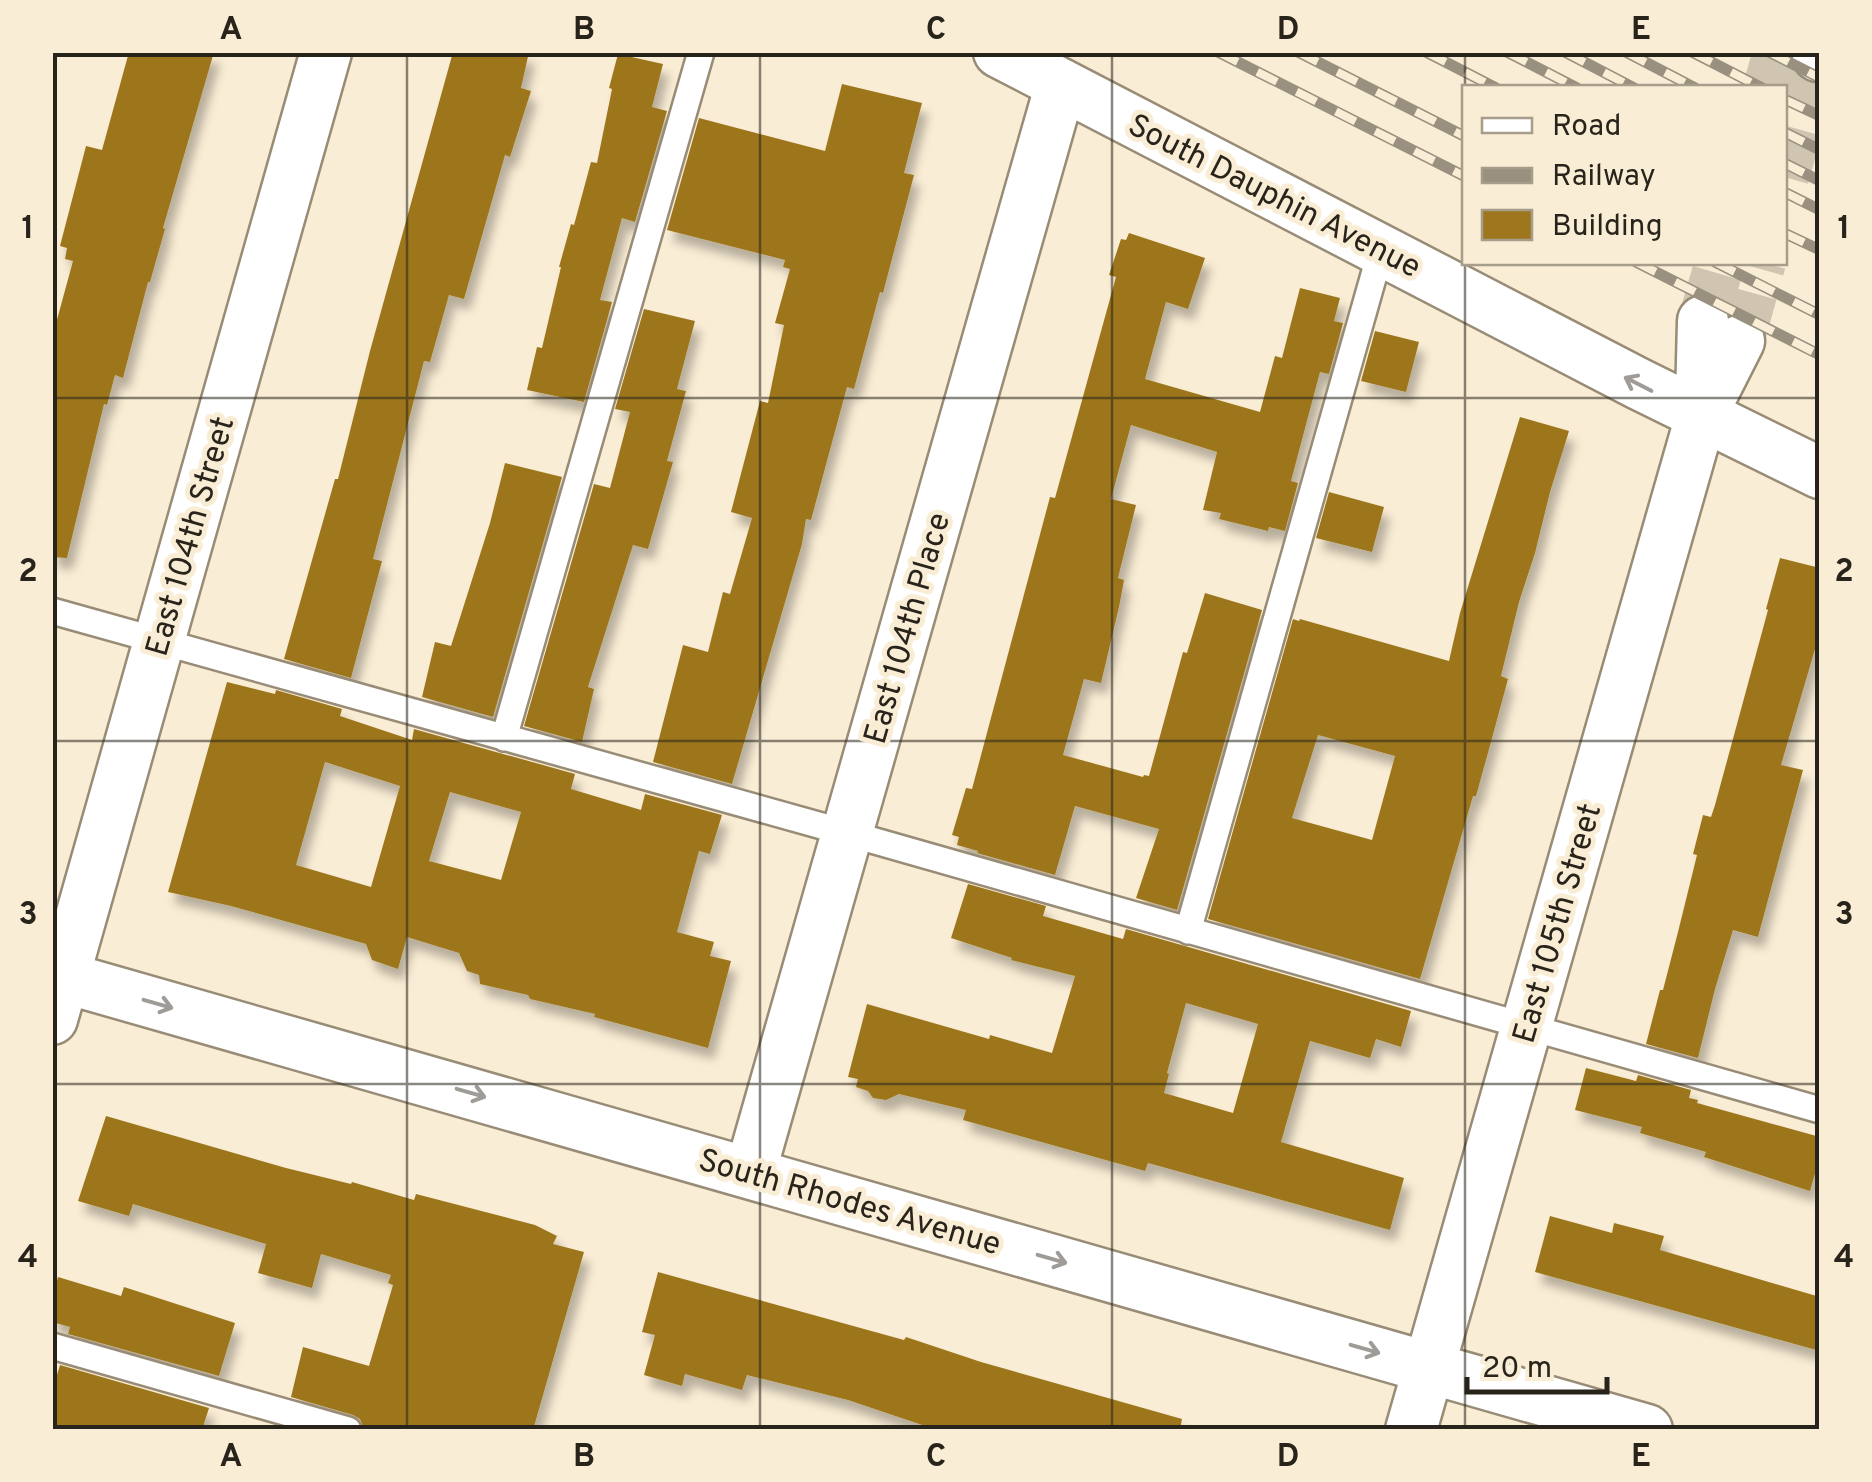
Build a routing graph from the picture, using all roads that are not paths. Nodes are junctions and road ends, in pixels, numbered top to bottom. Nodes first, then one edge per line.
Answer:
1 (326, 52) edge
2 (700, 52) edge
3 (999, 52) edge
4 (1061, 84) junction
5 (1381, 250) junction
6 (1721, 331) tunnel mouth
7 (1700, 416) junction
8 (1820, 474) edge
9 (52, 611) edge
10 (159, 642) junction
11 (504, 738) junction
12 (847, 833) junction
13 (1188, 931) junction
14 (56, 990) edge
15 (1526, 1028) junction
16 (1820, 1110) edge
17 (750, 1172) junction
18 (52, 1346) edge
19 (1429, 1368) junction
20 (348, 1430) edge
21 (1411, 1430) edge
22 (1647, 1430) edge

1 - 10 street, East 104th Street
2 - 11 lane
3 - 4 street, South Dauphin Avenue
4 - 5 street, South Dauphin Avenue
4 - 12 street, East 104th Place
7 -> 5 street, South Dauphin Avenue
5 - 13 lane
6 - 7 street, East 105th Street
7 - 8 street, South Dauphin Avenue
7 - 15 street, East 105th Street
9 - 10 lane
10 - 11 lane
10 - 14 street, East 104th Street
11 - 12 lane
12 - 13 lane
12 - 17 street, East 104th Place
13 - 15 lane
14 -> 17 street, South Rhodes Avenue
15 - 16 lane
15 - 19 street, East 105th Street
17 -> 19 street, South Rhodes Avenue
18 - 20 lane
19 - 21 street, East 105th Street
19 - 22 street, South Rhodes Avenue

